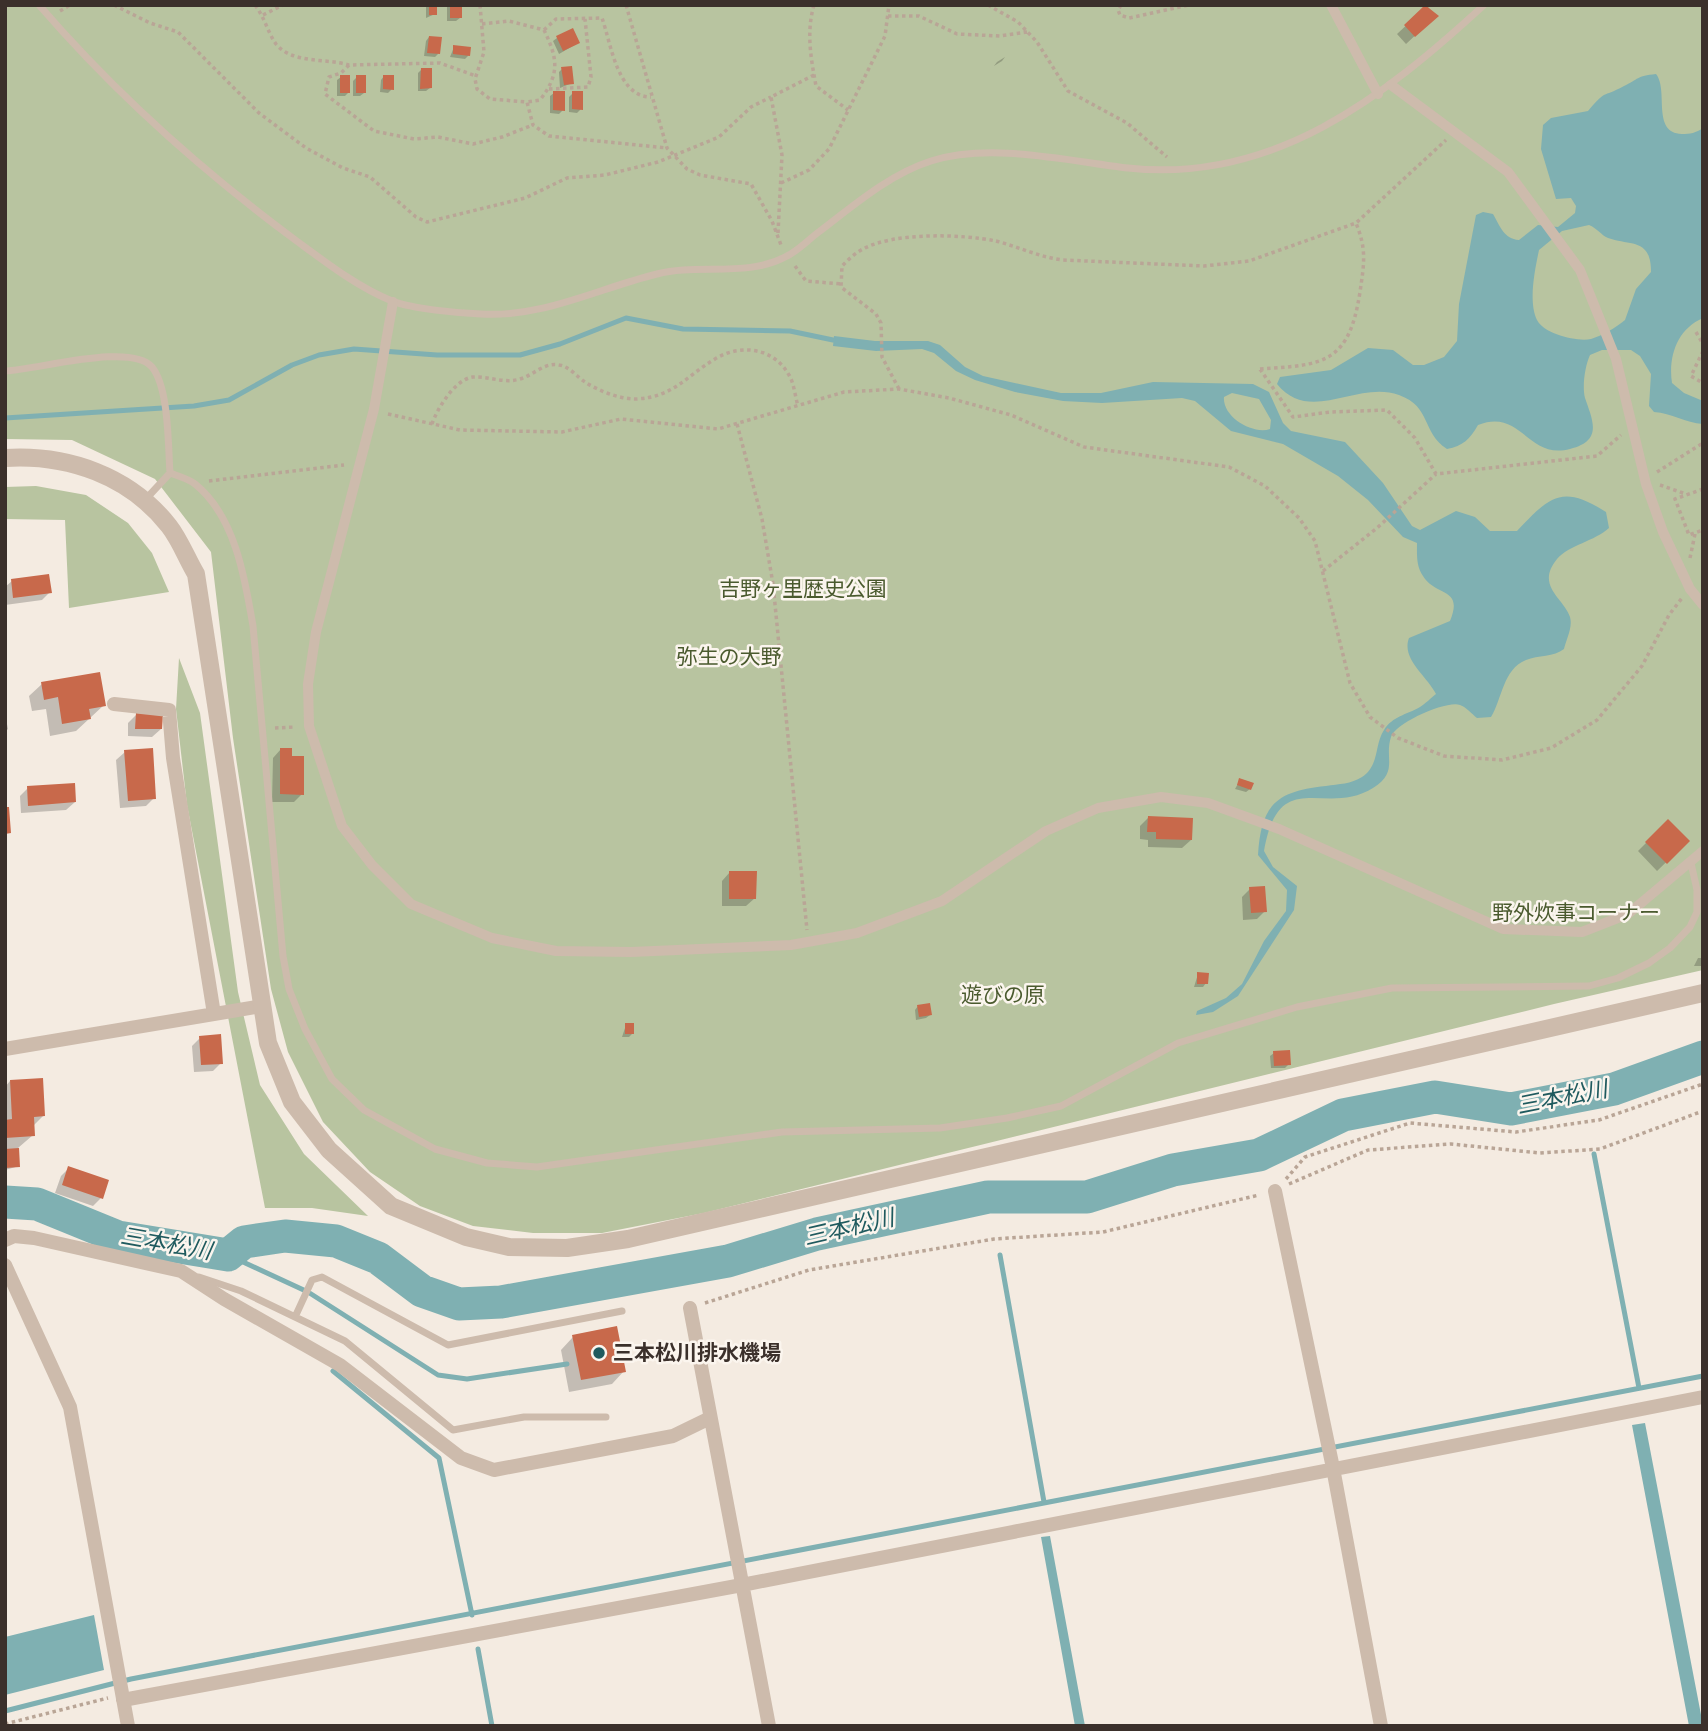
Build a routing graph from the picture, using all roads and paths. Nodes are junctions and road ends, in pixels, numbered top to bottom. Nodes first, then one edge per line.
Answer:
1 (39, 5) edge
2 (114, 5) edge
3 (255, 5) edge
4 (283, 5) edge
5 (480, 5) edge
6 (626, 5) edge
7 (814, 5) edge
8 (889, 5) edge
9 (988, 5) edge
10 (1121, 5) edge
11 (1189, 5) edge
12 (1331, 5) edge
13 (1484, 5) edge
14 (263, 15) junction
15 (888, 16) junction
16 (585, 19) junction
17 (482, 24) junction
18 (544, 30) junction
19 (1027, 32) junction
20 (349, 65) junction
21 (814, 75) junction
22 (476, 76) junction
23 (1391, 85) junction
24 (549, 89) junction
25 (1378, 94) junction
26 (651, 97) junction
27 (771, 97) junction
28 (527, 102) junction
29 (848, 110) junction
30 (533, 125) junction
31 (1455, 131) junction
32 (667, 148) junction
33 (675, 155) junction
34 (1183, 169) junction
35 (781, 183) junction
36 (1356, 223) junction
37 (778, 235) junction
38 (786, 257) junction
39 (842, 284) junction
40 (393, 302) junction
41 (1696, 332) dead end
42 (1703, 344) edge
43 (1703, 351) edge
44 (5, 371) edge
45 (1703, 383) edge
46 (899, 389) junction
47 (798, 406) junction
48 (374, 409) junction
49 (1631, 421) junction
50 (737, 424) junction
51 (432, 425) junction
52 (1703, 436) edge
53 (1701, 444) edge
54 (5, 458) edge
55 (360, 465) junction
56 (170, 472) junction
57 (1436, 474) junction
58 (1645, 480) junction
59 (195, 483) junction
60 (1703, 489) edge
61 (1687, 495) junction
62 (144, 501) junction
63 (1703, 530) edge
64 (1323, 570) junction
65 (1690, 589) junction
66 (1703, 605) edge
67 (114, 704) dead end
68 (309, 726) junction
69 (262, 729) junction
70 (1703, 851) edge
71 (1691, 863) junction
72 (808, 942) junction
73 (1703, 993) edge
74 (262, 1006) junction
75 (214, 1014) junction
76 (5, 1049) edge
77 (1703, 1084) edge
78 (1703, 1111) edge
79 (1275, 1191) junction
80 (5, 1240) edge
81 (5, 1265) edge
82 (181, 1271) junction
83 (690, 1308) joint
84 (622, 1311) dead end
85 (295, 1317) junction
86 (1703, 1397) edge
87 (606, 1417) dead end
88 (710, 1418) junction
89 (1330, 1455) junction
90 (741, 1579) junction
91 (123, 1697) junction
92 (5, 1724) edge
93 (128, 1726) edge
94 (769, 1726) edge
95 (1381, 1726) edge

1 - 40 lane
2 - 33 path
3 - 14 path
4 - 14 path
5 - 17 path
6 - 26 path
7 - 21 path
8 - 15 path
9 - 19 path
10 - 11 path
12 - 25 street
13 - 23 lane
14 - 20 path
15 - 19 path
15 - 29 path
16 - 18 path
16 - 24 path
16 - 26 path
17 - 18 path
17 - 22 path
18 - 24 path
19 - 34 path
20 - 22 path
20 - 30 path
21 - 27 path
21 - 29 path
22 - 28 path
23 - 25 lane
23 - 31 street
24 - 28 path
25 - 34 lane
26 - 32 path
27 - 33 path
27 - 35 path
28 - 30 path
29 - 35 path
30 - 32 path
31 - 36 path
31 - 49 street
32 - 33 path
33 - 37 path
34 - 38 lane
35 - 37 path
36 - 39 path
36 - 57 path
37 - 38 path
38 - 39 path
38 - 40 lane
39 - 46 path
40 - 48 street
41 - 42 path
43 - 45 path
44 - 56 lane
46 - 47 path
46 - 64 path
47 - 50 path
47 - 51 path
48 - 51 path
48 - 55 street
49 - 57 path
49 - 58 street
50 - 51 path
50 - 72 path
52 - 53 path
53 - 58 path
54 - 62 street
55 - 59 path
55 - 68 street
56 - 59 lane
56 - 62 lane
57 - 64 path
58 - 61 path
58 - 65 street
59 - 69 lane
60 - 61 path
61 - 63 path
62 - 74 street
64 - 65 path
65 - 66 street
67 - 75 street
68 - 69 path
68 - 72 street
69 - 71 lane
70 - 71 street
71 - 72 street
73 - 74 street
74 - 75 street
75 - 76 street
77 - 79 path
78 - 79 path
79 - 83 path
79 - 89 street
80 - 82 street
81 - 91 street
82 - 85 lane
82 - 88 street
83 - 88 street
84 - 85 lane
85 - 87 lane
86 - 89 street
88 - 90 street
89 - 90 street
89 - 95 street
90 - 91 street
90 - 94 street
91 - 92 path
91 - 93 street

